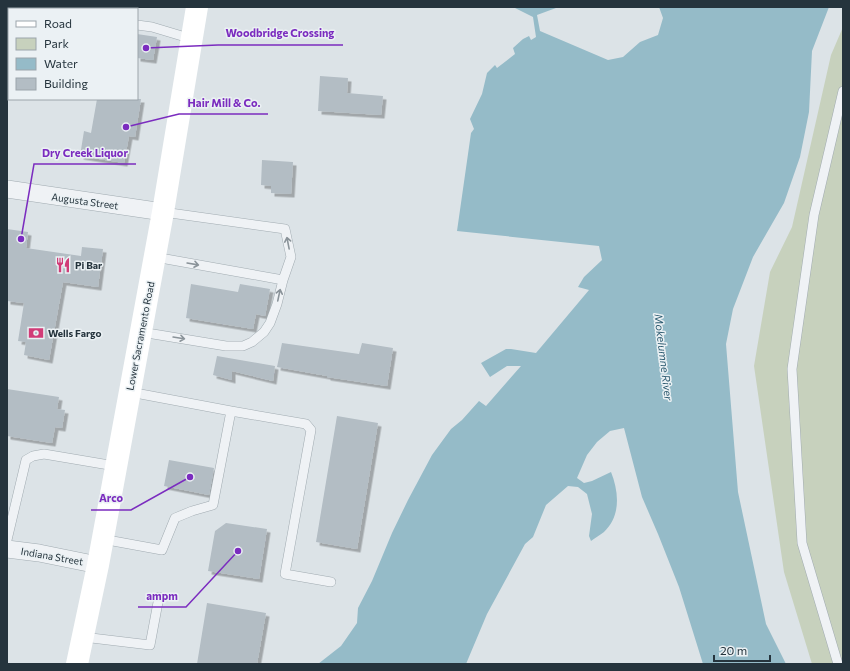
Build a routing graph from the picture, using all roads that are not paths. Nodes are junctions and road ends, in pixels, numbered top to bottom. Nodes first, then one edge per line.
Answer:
1 (197, 7) edge
2 (138, 25) edge
3 (192, 39) junction
4 (843, 91) edge
5 (7, 189) edge
6 (163, 212) junction
7 (155, 257) junction
8 (283, 280) junction
9 (141, 332) junction
10 (129, 392) junction
11 (230, 411) junction
12 (115, 466) junction
13 (102, 539) junction
14 (7, 540) edge
15 (7, 548) edge
16 (98, 565) junction
17 (331, 582) dead end
18 (160, 597) dead end
19 (83, 637) junction
20 (77, 664) edge
21 (838, 664) edge

1 - 3 main road, Lower Sacramento Road
2 - 3 lane
3 - 6 main road, Lower Sacramento Road
4 - 21 lane
5 - 6 street, Augusta Street
6 - 7 main road, Lower Sacramento Road
8 -> 6 lane
7 -> 8 lane
7 - 9 main road, Lower Sacramento Road
9 -> 8 lane
9 - 10 main road, Lower Sacramento Road
10 - 11 lane
10 - 12 main road, Lower Sacramento Road
11 - 13 lane
11 - 17 lane
12 - 13 main road, Lower Sacramento Road
12 - 14 lane
13 - 16 main road, Lower Sacramento Road
15 - 16 street, Indiana Street
16 - 19 main road, Lower Sacramento Road
18 - 19 lane
19 - 20 main road, Lower Sacramento Road

